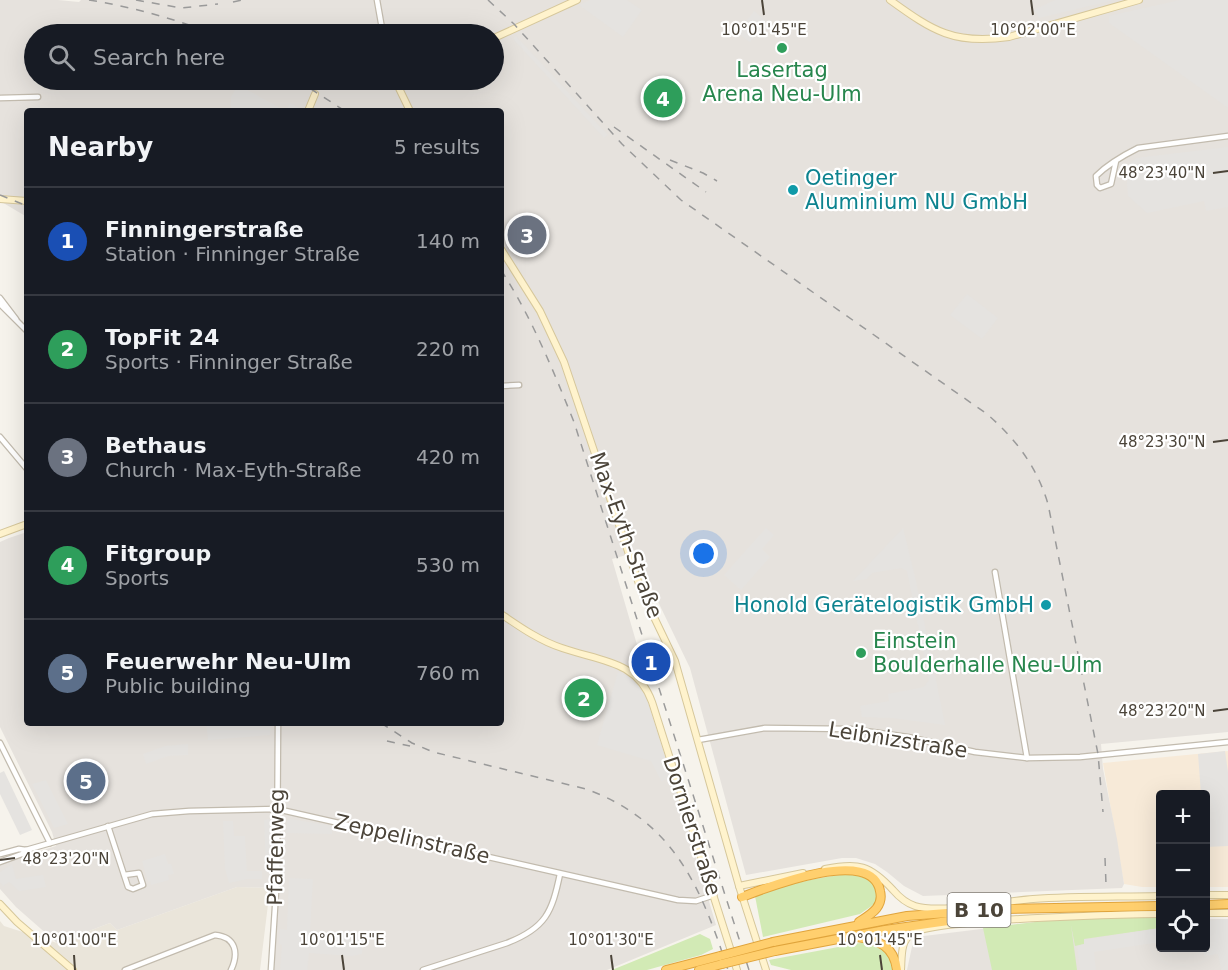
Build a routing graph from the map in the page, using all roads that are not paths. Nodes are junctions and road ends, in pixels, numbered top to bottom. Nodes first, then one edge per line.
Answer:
1 (377, 0) edge
2 (577, 0) edge
3 (890, 0) edge
4 (1139, 0) edge
5 (381, 24) edge
6 (504, 33) edge
7 (399, 90) edge
8 (315, 94) dead end
9 (39, 97) dead end
10 (0, 98) edge
11 (309, 108) edge
12 (408, 108) edge
13 (1228, 136) edge
14 (1116, 162) junction
15 (0, 199) edge
16 (24, 201) edge
17 (504, 254) edge
18 (0, 298) edge
19 (0, 304) edge
20 (16, 319) junction
21 (24, 328) edge
22 (519, 385) dead end
23 (504, 386) edge
24 (0, 437) edge
25 (24, 465) edge
26 (24, 525) edge
27 (0, 534) edge
28 (995, 573) dead end
29 (504, 616) edge
30 (278, 726) edge
31 (698, 740) junction
32 (1228, 742) edge
33 (0, 743) edge
34 (1027, 758) junction
35 (277, 809) junction
36 (108, 826) junction
37 (50, 843) junction
38 (26, 850) junction
39 (0, 854) edge
40 (0, 862) edge
41 (560, 874) junction
42 (124, 875) junction
43 (739, 886) junction
44 (714, 895) junction
45 (1210, 895) edge
46 (1228, 895) edge
47 (1156, 896) edge
48 (742, 897) junction
49 (0, 904) edge
50 (1228, 904) edge
51 (1210, 905) edge
52 (1156, 906) edge
53 (953, 907) junction
54 (1052, 909) junction
55 (1210, 913) edge
56 (1228, 913) edge
57 (1156, 914) edge
58 (907, 916) junction
59 (855, 925) junction
60 (953, 925) junction
61 (900, 928) junction
62 (848, 936) junction
63 (774, 946) junction
64 (721, 960) junction
65 (136, 968) edge
66 (73, 970) edge
67 (125, 970) edge
68 (231, 970) edge
69 (271, 970) edge
70 (423, 970) edge
71 (666, 970) edge
72 (699, 970) edge
73 (737, 970) edge
74 (766, 970) edge
75 (899, 970) edge

1 - 5 street
2 - 6 street
3 - 4 street
7 - 12 street
8 - 11 street
9 - 10 street
13 - 14 street
14 - 14 street
15 - 16 street
17 - 31 street, Max-Eyth-Straße
18 - 20 street
19 - 20 street
20 - 21 street
22 - 23 street
24 - 25 street
26 - 27 street
28 - 34 street
29 - 44 street, Dornierstraße
30 - 35 street, Pfaffenweg
31 - 34 street, Leibnizstraße
31 - 43 street, Max-Eyth-Straße
32 - 34 street, Leibnizstraße
33 - 37 street
35 - 36 street, Zeppelinstraße
35 - 41 street, Zeppelinstraße
35 - 69 street, Pfaffenweg
36 - 37 street, Zeppelinstraße
36 - 42 street
37 - 38 street, Zeppelinstraße
38 - 39 street, Zeppelinstraße
38 - 40 street, Zeppelinstraße
41 - 44 street, Zeppelinstraße
41 - 70 street
42 - 42 street
43 - 48 street, Max-Eyth-Straße
43 - 53 street
44 - 73 street, Dornierstraße
45 - 46 street
47 - 53 street, B 10
48 - 59 highway
48 - 74 street, Max-Eyth-Straße
49 - 66 street
50 - 51 highway
52 - 54 highway, B 10
53 - 58 highway, B 10
54 - 58 highway, B 10
54 - 61 highway, B 10
55 - 56 street
57 - 60 street
58 - 59 highway, B 10
59 - 63 highway, B 10
60 - 61 highway
60 - 75 street
61 - 62 highway, B 10
62 - 63 highway, B 10
62 - 75 highway
63 - 64 highway, B 10, bridge
64 - 71 highway, B 10
64 - 72 highway, B 10
65 - 67 street
65 - 68 street

